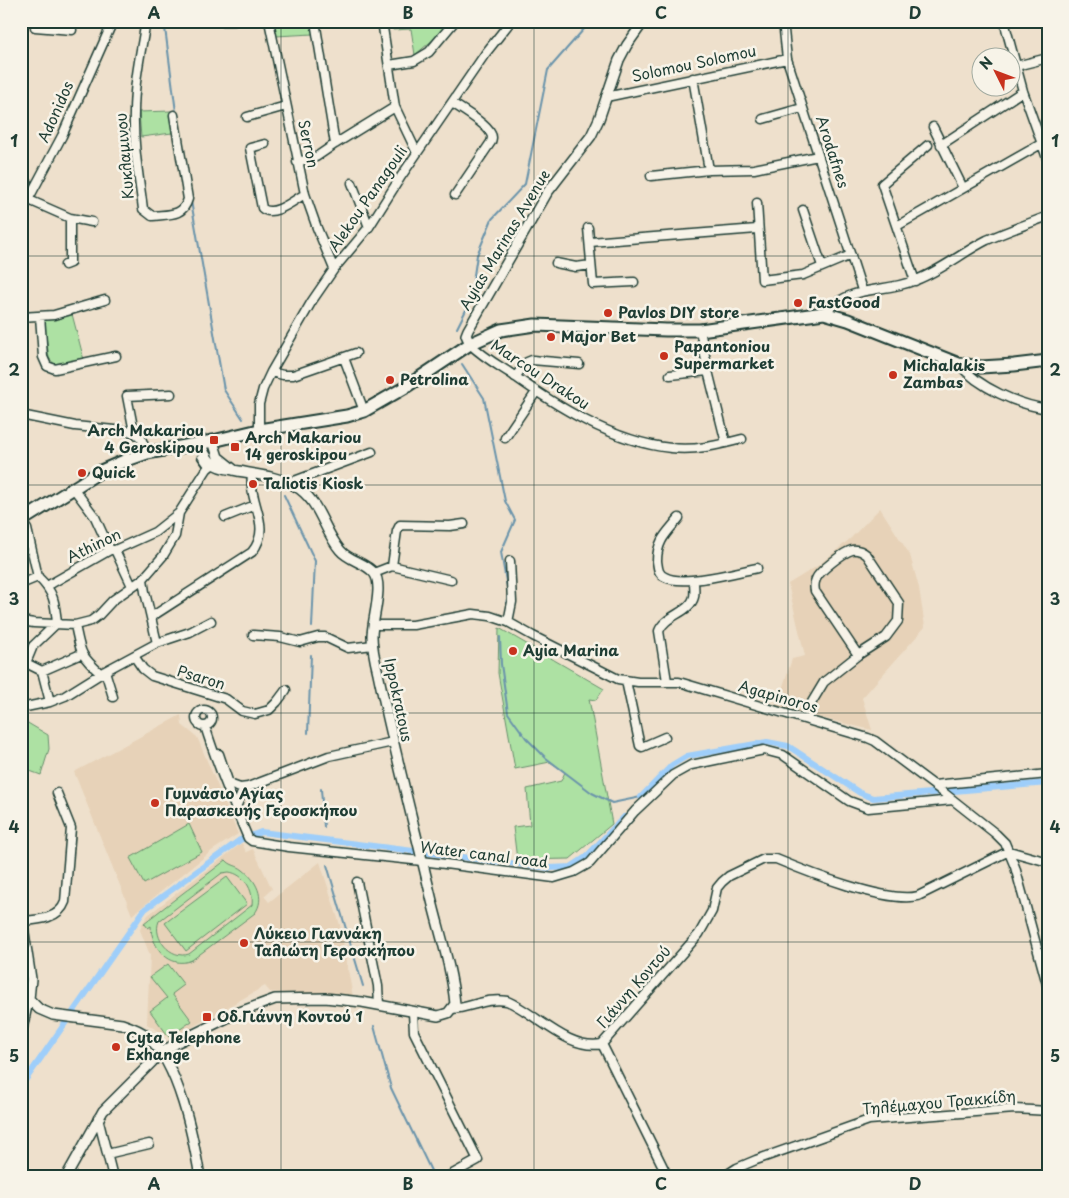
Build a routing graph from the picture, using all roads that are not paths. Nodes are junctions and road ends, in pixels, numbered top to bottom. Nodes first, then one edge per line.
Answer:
1 (35, 21) edge
2 (113, 21) edge
3 (146, 21) edge
4 (216, 21) edge
5 (234, 21) edge
6 (269, 21) edge
7 (315, 21) edge
8 (382, 21) edge
9 (455, 21) edge
10 (511, 21) edge
11 (644, 21) edge
12 (783, 21) edge
13 (1004, 21) edge
14 (72, 30) dead end
15 (1011, 48) edge
16 (1048, 58) edge
17 (786, 59) junction
18 (1022, 64) edge
19 (389, 65) junction
20 (694, 78) junction
21 (1022, 87) edge
22 (1023, 91) junction
23 (606, 97) junction
24 (452, 103) junction
25 (286, 106) junction
26 (395, 107) junction
27 (802, 108) junction
28 (174, 115) dead end
29 (247, 116) dead end
30 (762, 119) dead end
31 (933, 127) dead end
32 (265, 144) dead end
33 (335, 144) junction
34 (1041, 144) junction
35 (928, 145) dead end
36 (941, 145) junction
37 (417, 154) junction
38 (818, 156) junction
39 (1048, 161) edge
40 (297, 162) junction
41 (708, 170) junction
42 (651, 176) dead end
43 (352, 183) dead end
44 (963, 188) junction
45 (305, 194) junction
46 (455, 195) dead end
47 (25, 200) edge
48 (757, 203) dead end
49 (803, 210) dead end
50 (22, 211) edge
51 (1048, 216) edge
52 (70, 218) junction
53 (92, 222) dead end
54 (897, 226) junction
55 (369, 227) junction
56 (588, 228) dead end
57 (758, 229) junction
58 (590, 242) junction
59 (851, 255) junction
60 (556, 263) dead end
61 (65, 265) dead end
62 (591, 265) junction
63 (822, 266) junction
64 (334, 269) junction
65 (915, 281) junction
66 (634, 282) dead end
67 (862, 290) junction
68 (105, 300) dead end
69 (824, 313) junction
70 (40, 316) junction
71 (21, 317) edge
72 (700, 330) junction
73 (470, 344) junction
74 (356, 353) dead end
75 (116, 356) dead end
76 (344, 358) junction
77 (1048, 361) edge
78 (579, 364) dead end
79 (959, 364) junction
80 (708, 370) junction
81 (271, 372) junction
82 (670, 375) dead end
83 (515, 377) junction
84 (536, 392) junction
85 (171, 394) dead end
86 (1048, 409) edge
87 (364, 411) junction
88 (21, 415) edge
89 (259, 430) junction
90 (134, 432) junction
91 (505, 438) dead end
92 (742, 439) dead end
93 (213, 441) junction
94 (726, 443) junction
95 (200, 444) junction
96 (372, 452) dead end
97 (147, 453) junction
98 (201, 457) dead end
99 (211, 466) junction
100 (235, 470) junction
101 (252, 475) junction
102 (290, 483) junction
103 (74, 488) junction
104 (255, 505) junction
105 (179, 513) junction
106 (225, 516) dead end
107 (680, 518) dead end
108 (21, 521) edge
109 (464, 524) dead end
110 (112, 550) junction
111 (510, 562) dead end
112 (392, 566) junction
113 (757, 568) dead end
114 (374, 573) junction
115 (38, 577) junction
116 (143, 578) junction
117 (451, 580) dead end
118 (694, 580) junction
119 (21, 584) edge
120 (48, 586) junction
121 (132, 586) junction
122 (151, 617) junction
123 (21, 620) edge
124 (211, 621) dead end
125 (508, 622) junction
126 (58, 623) junction
127 (374, 625) junction
128 (75, 626) junction
129 (253, 635) dead end
130 (158, 643) junction
131 (373, 645) junction
132 (81, 654) junction
133 (858, 655) junction
134 (134, 656) junction
135 (23, 663) edge
136 (42, 671) junction
137 (103, 672) junction
138 (626, 681) junction
139 (667, 681) junction
140 (286, 690) dead end
141 (113, 697) dead end
142 (50, 702) junction
143 (21, 708) edge
144 (807, 720) junction
145 (665, 737) dead end
146 (392, 742) junction
147 (1048, 774) edge
148 (248, 787) junction
149 (936, 787) junction
150 (58, 793) dead end
151 (951, 799) junction
152 (235, 810) junction
153 (1009, 851) junction
154 (422, 859) junction
155 (1048, 862) edge
156 (358, 882) dead end
157 (22, 917) edge
158 (1048, 988) edge
159 (29, 999) junction
160 (379, 1005) junction
161 (452, 1009) junction
162 (24, 1011) edge
163 (413, 1012) junction
164 (21, 1036) edge
165 (602, 1044) junction
166 (161, 1053) junction
167 (1048, 1111) edge
168 (98, 1118) junction
169 (149, 1144) dead end
170 (107, 1154) junction
171 (66, 1177) edge
172 (113, 1177) edge
173 (200, 1177) edge
174 (447, 1177) edge
175 (668, 1177) edge
176 (723, 1177) edge

1 - 14 street
2 - 47 street, Adonidos
3 - 28 street, Κυκλαμινου
4 - 5 street
6 - 25 street, Serron
7 - 33 street
8 - 19 street
9 - 19 street
10 - 24 street, Alekou Panagouli
11 - 23 street, Ayias Marinas Avenue
12 - 17 street, Arodafnes
13 - 15 street
16 - 18 street
17 - 20 street, Solomou Solomou
17 - 27 street, Arodafnes
19 - 26 street
20 - 23 street, Solomou Solomou
20 - 41 street
21 - 22 street
22 - 34 street
22 - 36 street
23 - 73 street, Ayias Marinas Avenue
24 - 37 street, Alekou Panagouli
24 - 46 street
25 - 29 street
25 - 40 street, Serron
26 - 33 street
26 - 37 street
27 - 30 street
27 - 38 street, Arodafnes
31 - 36 street
32 - 45 street
33 - 40 street
34 - 39 street
34 - 44 street
35 - 54 street
36 - 44 street
37 - 55 street, Alekou Panagouli
38 - 41 street
38 - 59 street, Arodafnes
40 - 45 street, Serron
41 - 42 street
43 - 55 street
44 - 54 street
45 - 64 street, Serron
47 - 50 street, Adonidos
47 - 52 street
48 - 57 street
49 - 63 street
51 - 65 street
52 - 53 street
52 - 61 street
54 - 65 street
55 - 64 street, Alekou Panagouli
56 - 58 street
57 - 58 street
57 - 63 street
58 - 62 street
59 - 63 street
59 - 67 street, Arodafnes
60 - 62 street
62 - 66 street
64 - 81 street, Alekou Panagouli
65 - 67 street
67 - 69 street
68 - 70 street
69 - 72 main road
69 - 79 main road
70 - 71 street
70 - 75 street
72 - 73 main road
72 - 80 street
73 - 83 street, Marcou Drakou
73 - 87 main road
74 - 76 street
76 - 81 street
76 - 87 street
77 - 79 main road
78 - 83 street
79 - 86 street
80 - 82 street
80 - 94 street
81 - 89 street, Alekou Panagouli
83 - 84 street, Marcou Drakou
84 - 91 street
84 - 94 street, Marcou Drakou
85 - 90 street
87 - 89 main road
88 - 90 street
89 - 93 main road
90 - 97 street
92 - 94 street, Marcou Drakou
93 - 95 main road
93 - 100 street
95 - 97 main road
95 - 99 street
96 - 102 street
97 - 103 main road
98 - 99 street
99 - 100 street
99 - 105 street
100 - 101 street
101 - 102 street
101 - 104 street
102 - 114 street
103 - 108 main road
103 - 110 street
104 - 106 street
104 - 122 street
105 - 110 street, Athinon
105 - 116 street
107 - 118 street
108 - 115 street
109 - 112 street
110 - 120 street, Athinon
110 - 121 street
111 - 125 street
112 - 114 street
112 - 117 street
113 - 118 street
114 - 127 street, Ippokratous
115 - 119 street
115 - 120 street
116 - 121 street
116 - 122 street
118 - 139 street
120 - 126 street
121 - 128 street
122 - 130 street
123 - 126 street
124 - 130 street
125 - 127 street, Agapinoros
125 - 138 street, Agapinoros
126 - 128 street
126 - 135 street
127 - 131 street, Ippokratous
128 - 132 street
129 - 131 street
130 - 134 street
131 - 146 street, Ippokratous
132 - 136 street
132 - 137 street
133 - 133 street
133 - 144 street
134 - 137 street
134 - 140 street, Psaron
135 - 136 street
136 - 142 street
137 - 141 street
137 - 142 street
138 - 139 street, Agapinoros
138 - 145 street
139 - 144 street, Agapinoros
142 - 143 street
144 - 149 street, Agapinoros
146 - 148 street
146 - 154 street, Ippokratous
147 - 149 street
148 - 152 street
148 - 152 street
149 - 151 street, Agapinoros
150 - 157 street
151 - 153 street, Agapinoros
151 - 154 street, Water canal road
152 - 154 street, Water canal road
153 - 155 street
153 - 158 street, Agapinoros
153 - 165 street, Γιάννη Κοντού
154 - 161 street, Ippokratous
156 - 160 street
157 - 159 street
159 - 162 street
159 - 166 street
160 - 163 street, Γιάννη Κοντού
160 - 166 street, Γιάννη Κοντού
161 - 163 street, Γιάννη Κοντού
161 - 165 street, Γιάννη Κοντού
162 - 164 street
163 - 174 street
165 - 175 street
166 - 168 street, Γιάννη Κοντού
166 - 173 street
167 - 176 street, Τηλέμαχου Τρακκίδη
168 - 170 street
168 - 171 street, Γιάννη Κοντού
169 - 170 street
170 - 172 street

